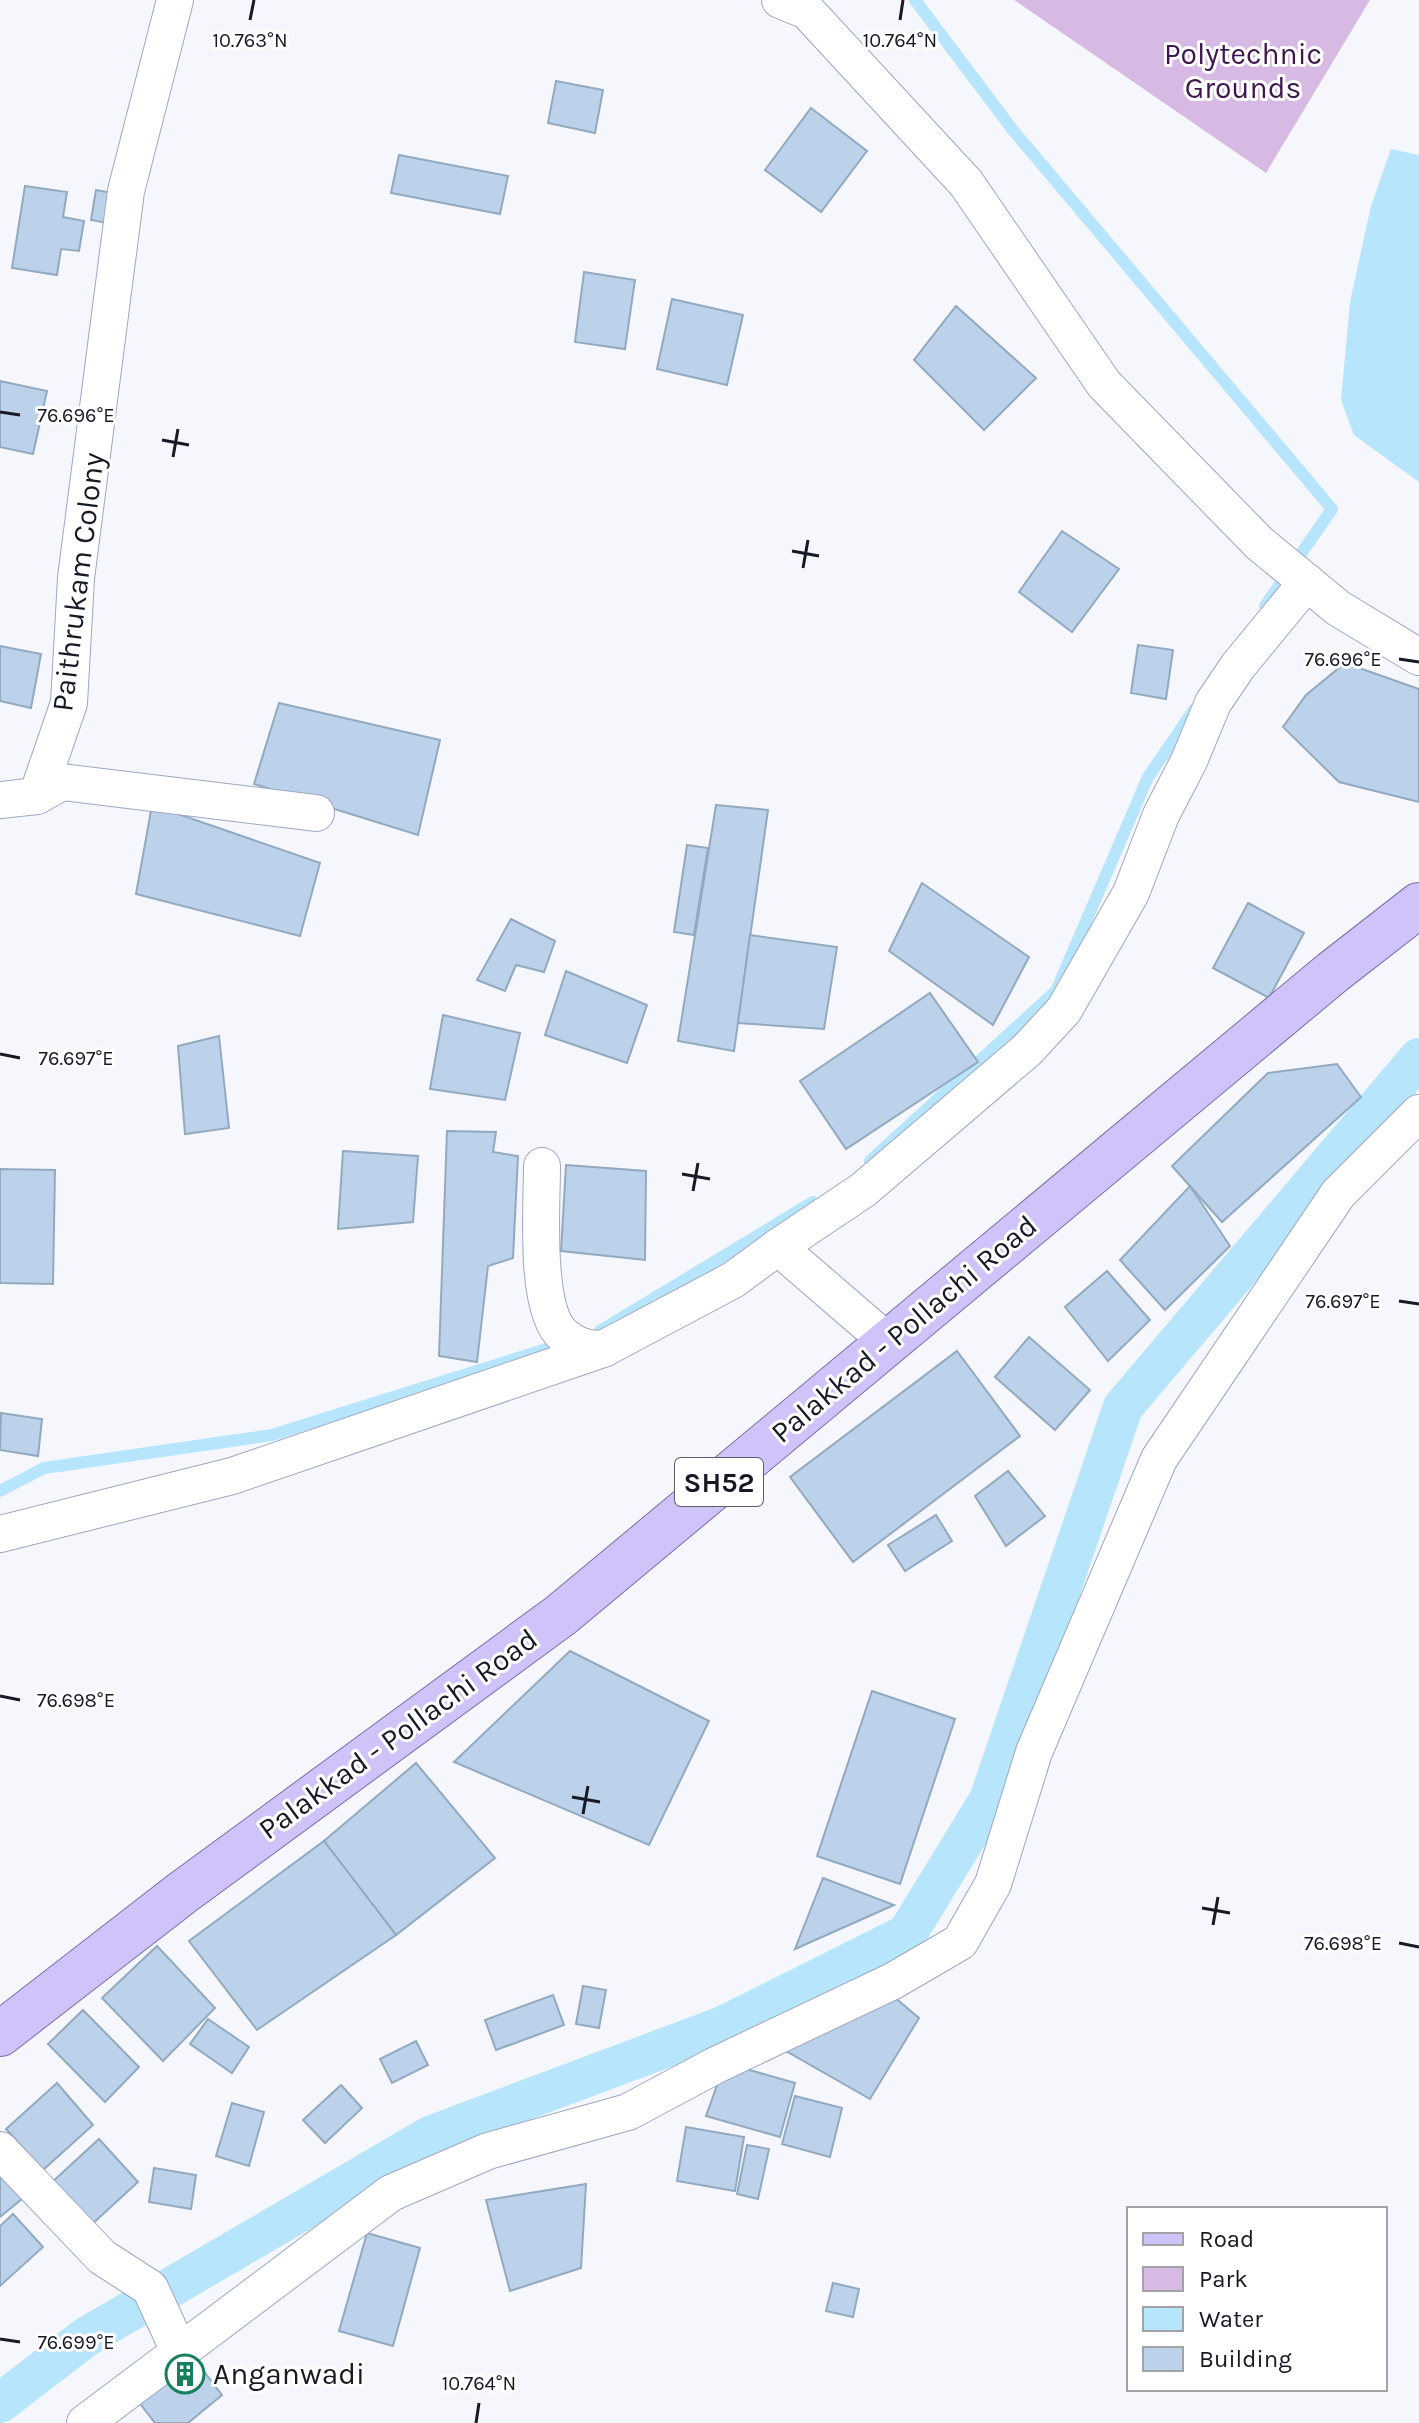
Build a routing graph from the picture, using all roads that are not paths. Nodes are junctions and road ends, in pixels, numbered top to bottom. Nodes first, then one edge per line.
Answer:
1 (175, 0) edge
2 (780, 0) edge
3 (1307, 582) junction
4 (1419, 657) edge
5 (37, 796) junction
6 (0, 800) edge
7 (316, 813) dead end
8 (1419, 905) edge
9 (1419, 1113) edge
10 (542, 1166) dead end
11 (778, 1247) junction
12 (888, 1342) junction
13 (603, 1349) junction
14 (0, 1534) edge
15 (0, 2034) edge
16 (0, 2150) edge
17 (179, 2351) junction
18 (85, 2423) edge

1 - 5 street, Paithrukam Colony
2 - 3 street
3 - 4 street
3 - 11 street
5 - 6 street
5 - 7 street
8 - 12 main road, Palakkad - Pollachi Road / SH52
9 - 17 street
10 - 13 street
11 - 12 street
11 - 13 street
12 - 15 main road, Palakkad - Pollachi Road / SH52
13 - 14 street
16 - 17 street
17 - 18 street

